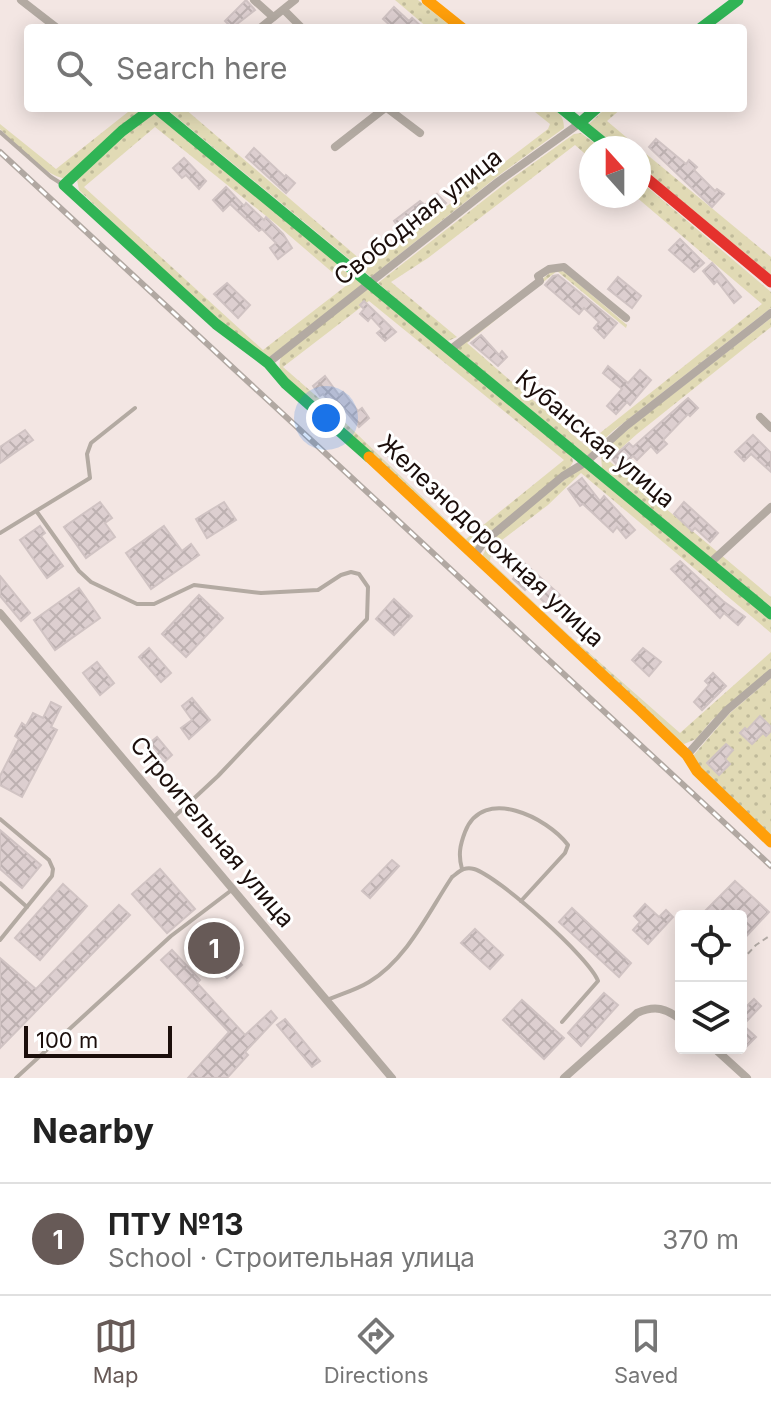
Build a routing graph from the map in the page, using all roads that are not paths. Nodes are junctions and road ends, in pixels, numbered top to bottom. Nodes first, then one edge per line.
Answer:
1 (21, 0) edge
2 (254, 0) edge
3 (295, 0) edge
4 (427, 0) edge
5 (738, 0) edge
6 (284, 10) junction
7 (273, 17) junction
8 (52, 24) edge
9 (265, 24) edge
10 (298, 24) edge
11 (457, 24) edge
12 (706, 24) edge
13 (148, 112) edge
14 (159, 112) edge
15 (381, 112) edge
16 (391, 112) edge
17 (566, 112) edge
18 (592, 112) edge
19 (580, 123) junction
20 (0, 132) edge
21 (420, 133) dead end
22 (596, 136) edge
23 (335, 147) dead end
24 (651, 182) edge
25 (64, 185) junction
26 (771, 282) edge
27 (369, 283) junction
28 (771, 313) edge
29 (626, 318) dead end
30 (451, 349) junction
31 (268, 363) junction
32 (135, 408) dead end
33 (760, 417) dead end
34 (771, 428) edge
35 (586, 462) junction
36 (771, 507) edge
37 (37, 512) junction
38 (0, 533) edge
39 (474, 556) junction
40 (710, 563) junction
41 (0, 613) edge
42 (771, 614) edge
43 (771, 673) edge
44 (687, 755) junction
45 (174, 817) junction
46 (0, 819) edge
47 (771, 842) edge
48 (462, 869) junction
49 (0, 883) edge
50 (233, 889) junction
51 (521, 901) junction
52 (27, 907) junction
53 (0, 940) edge
54 (327, 1000) junction
55 (675, 1015) edge
56 (562, 1022) dead end
57 (721, 1054) edge
58 (16, 1078) edge
59 (392, 1078) edge
60 (564, 1078) edge
61 (747, 1078) edge

1 - 8 street
2 - 7 street
3 - 6 street
4 - 11 street
5 - 12 street
6 - 7 street
6 - 10 street
7 - 9 street
13 - 25 street
14 - 27 street, Кубанская улица
15 - 23 street
16 - 21 street
17 - 19 street
18 - 19 street, Свободная улица
19 - 22 street
19 - 27 street, Свободная улица
20 - 25 lane
24 - 26 street
25 - 31 street, Железнодорожная улица
27 - 30 street, Кубанская улица
27 - 31 street, Свободная улица
28 - 35 street
29 - 30 street
30 - 35 street, Кубанская улица
31 - 39 street, Железнодорожная улица
32 - 37 lane
33 - 34 street
35 - 39 street
35 - 40 street, Кубанская улица
36 - 40 street
37 - 38 lane
37 - 45 lane
39 - 44 street, Железнодорожная улица
40 - 42 street, Кубанская улица
41 - 45 street, Строительная улица
43 - 44 street
44 - 47 street, Железнодорожная улица
45 - 50 street, Строительная улица
46 - 52 lane
48 - 51 lane
48 - 51 lane
48 - 54 lane
49 - 52 lane
50 - 54 street, Строительная улица
50 - 58 lane
51 - 56 lane
52 - 53 lane
54 - 59 street, Строительная улица
55 - 60 street
57 - 61 street

